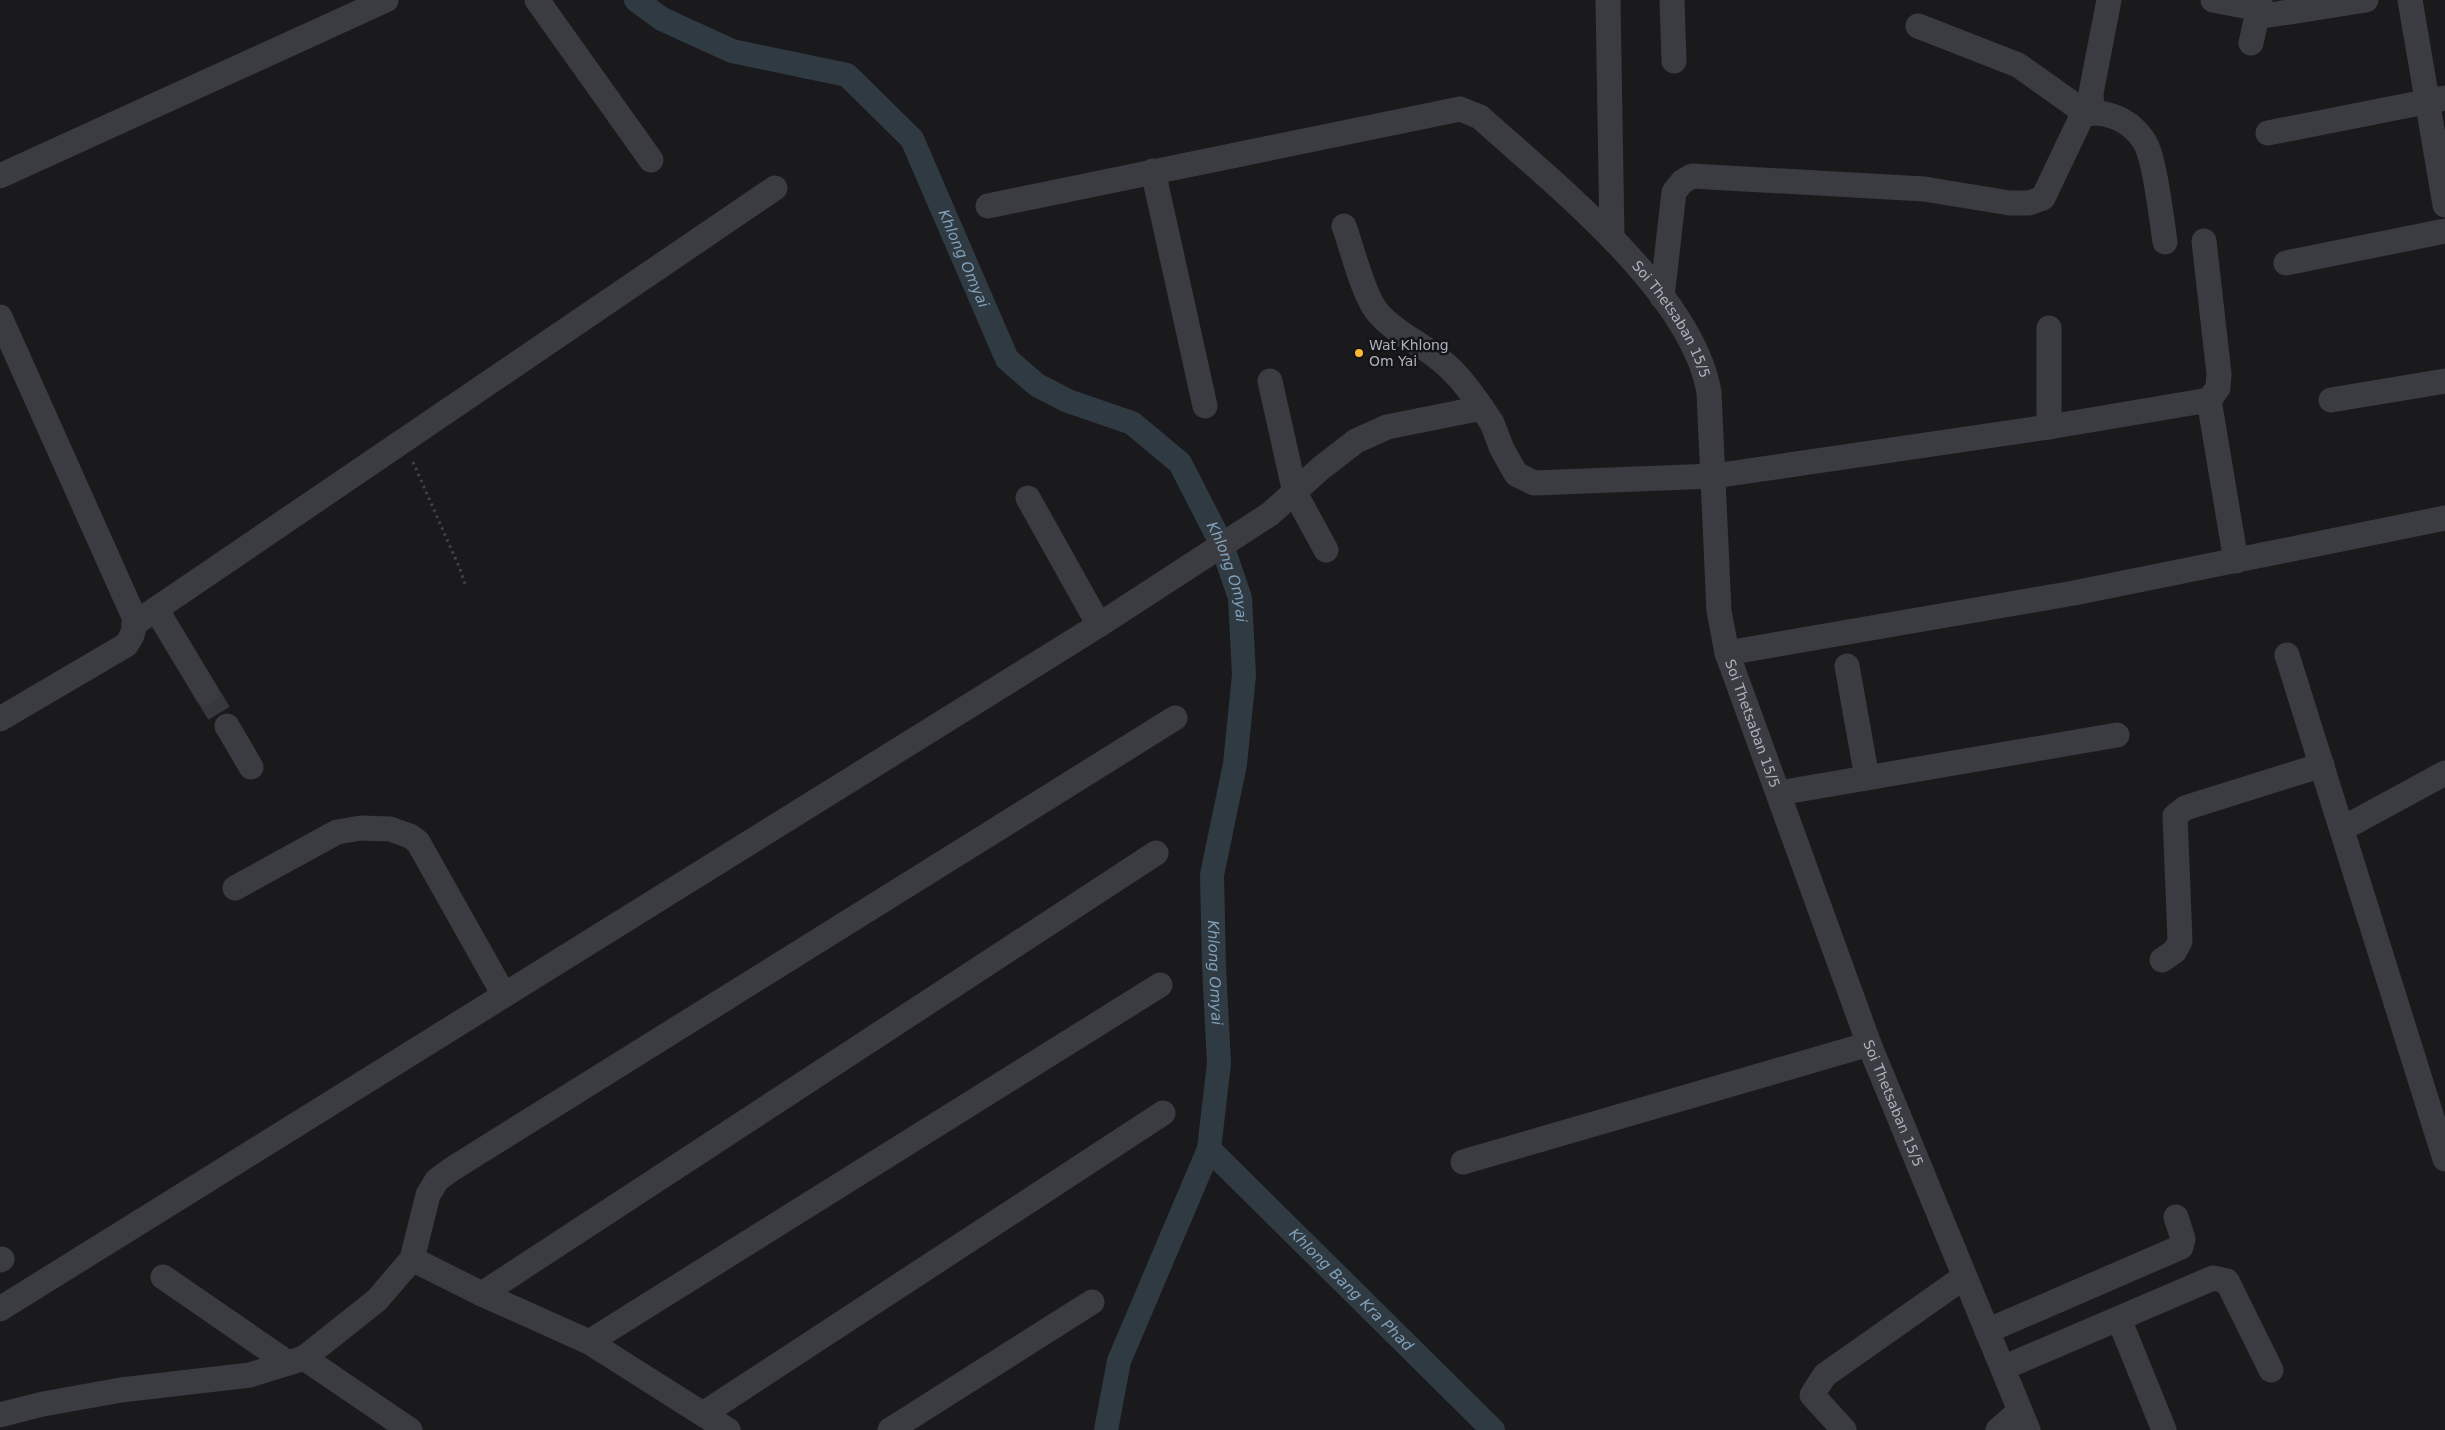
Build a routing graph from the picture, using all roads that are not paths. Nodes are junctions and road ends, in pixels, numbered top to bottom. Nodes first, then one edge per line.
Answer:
1 (386, 0) edge
2 (537, 0) edge
3 (1608, 0) edge
4 (1672, 0) edge
5 (2109, 0) edge
6 (2213, 0) edge
7 (2366, 0) edge
8 (2410, 0) edge
9 (2259, 9) edge
10 (1918, 26) dead end
11 (2251, 43) dead end
12 (1674, 61) dead end
13 (2436, 100) edge
14 (2089, 113) junction
15 (2268, 133) dead end
16 (651, 160) dead end
17 (1154, 171) junction
18 (0, 176) edge
19 (775, 188) dead end
20 (988, 206) dead end
21 (2445, 206) edge
22 (1344, 226) dead end
23 (2445, 231) edge
24 (1612, 237) junction
25 (2204, 241) dead end
26 (2165, 242) dead end
27 (2286, 263) dead end
28 (1662, 297) junction
29 (0, 317) edge
30 (2049, 328) dead end
31 (1270, 381) dead end
32 (2445, 381) edge
33 (2210, 400) junction
34 (2331, 400) dead end
35 (1206, 406) dead end
36 (1482, 408) junction
37 (2049, 427) junction
38 (1714, 476) junction
39 (1295, 493) junction
40 (1028, 498) dead end
41 (2445, 518) edge
42 (1326, 550) dead end
43 (2236, 561) junction
44 (156, 609) junction
45 (134, 624) junction
46 (1099, 625) junction
47 (1727, 653) junction
48 (2288, 654) dead end
49 (1847, 666) dead end
50 (206, 692) tunnel mouth
51 (1175, 718) dead end
52 (0, 719) edge
53 (227, 726) tunnel mouth
54 (2117, 735) dead end
55 (2322, 765) junction
56 (251, 767) dead end
57 (2445, 773) edge
58 (1868, 778) junction
59 (1779, 793) junction
60 (2342, 829) junction
61 (1156, 853) dead end
62 (235, 888) dead end
63 (2162, 960) dead end
64 (1160, 985) dead end
65 (504, 995) junction
66 (1869, 1044) junction
67 (1163, 1113) dead end
68 (2445, 1158) edge
69 (1463, 1162) dead end
70 (2176, 1217) dead end
71 (412, 1259) junction
72 (163, 1277) dead end
73 (1964, 1277) junction
74 (482, 1294) junction
75 (1092, 1302) dead end
76 (0, 1309) edge
77 (2119, 1319) junction
78 (1988, 1331) junction
79 (589, 1342) junction
80 (296, 1361) junction
81 (2003, 1368) junction
82 (2271, 1370) dead end
83 (703, 1414) junction
84 (1, 1415) edge
85 (2024, 1420) edge
86 (22, 1430) edge
87 (410, 1430) edge
88 (728, 1430) edge
89 (890, 1430) edge
90 (1844, 1430) edge
91 (1998, 1430) edge
92 (2164, 1430) edge

1 - 18 street
2 - 16 street
3 - 24 street
4 - 12 street
5 - 14 street
6 - 9 street
7 - 9 street
8 - 13 street
9 - 11 street
10 - 14 street
13 - 15 street
13 - 21 street
14 - 26 street
14 - 28 street
17 - 20 street, Soi Thetsaban 15/5
17 - 24 street, Soi Thetsaban 15/5
17 - 35 street
19 - 44 street
22 - 36 street
23 - 27 street
24 - 28 street, Soi Thetsaban 15/5
25 - 33 street
28 - 38 street, Soi Thetsaban 15/5
29 - 45 street
30 - 37 street
31 - 39 street
32 - 34 street
33 - 37 street
33 - 43 street
36 - 38 street
36 - 39 street
37 - 38 street
38 - 47 street, Soi Thetsaban 15/5
39 - 42 street
39 - 46 street
40 - 46 street
41 - 43 street
43 - 47 street
44 - 45 street
44 - 50 street
45 - 52 street
46 - 65 street
47 - 59 street, Soi Thetsaban 15/5
48 - 55 street
49 - 58 street
51 - 71 street
53 - 56 street
54 - 58 street
55 - 60 street
55 - 63 street
57 - 60 street
58 - 59 street
59 - 66 street, Soi Thetsaban 15/5
60 - 68 street
61 - 74 street
62 - 65 street
64 - 79 street
65 - 76 street
66 - 69 street
66 - 73 street, Soi Thetsaban 15/5
67 - 83 street
70 - 78 street
71 - 74 street
71 - 80 street
72 - 80 street
73 - 78 street, Soi Thetsaban 15/5
73 - 90 street
74 - 79 street
75 - 89 street
77 - 81 street
77 - 82 street
77 - 92 street
78 - 81 street, Soi Thetsaban 15/5
79 - 83 street
80 - 84 street
80 - 87 street
81 - 85 street, Soi Thetsaban 15/5
83 - 88 street
84 - 86 street
85 - 91 street

